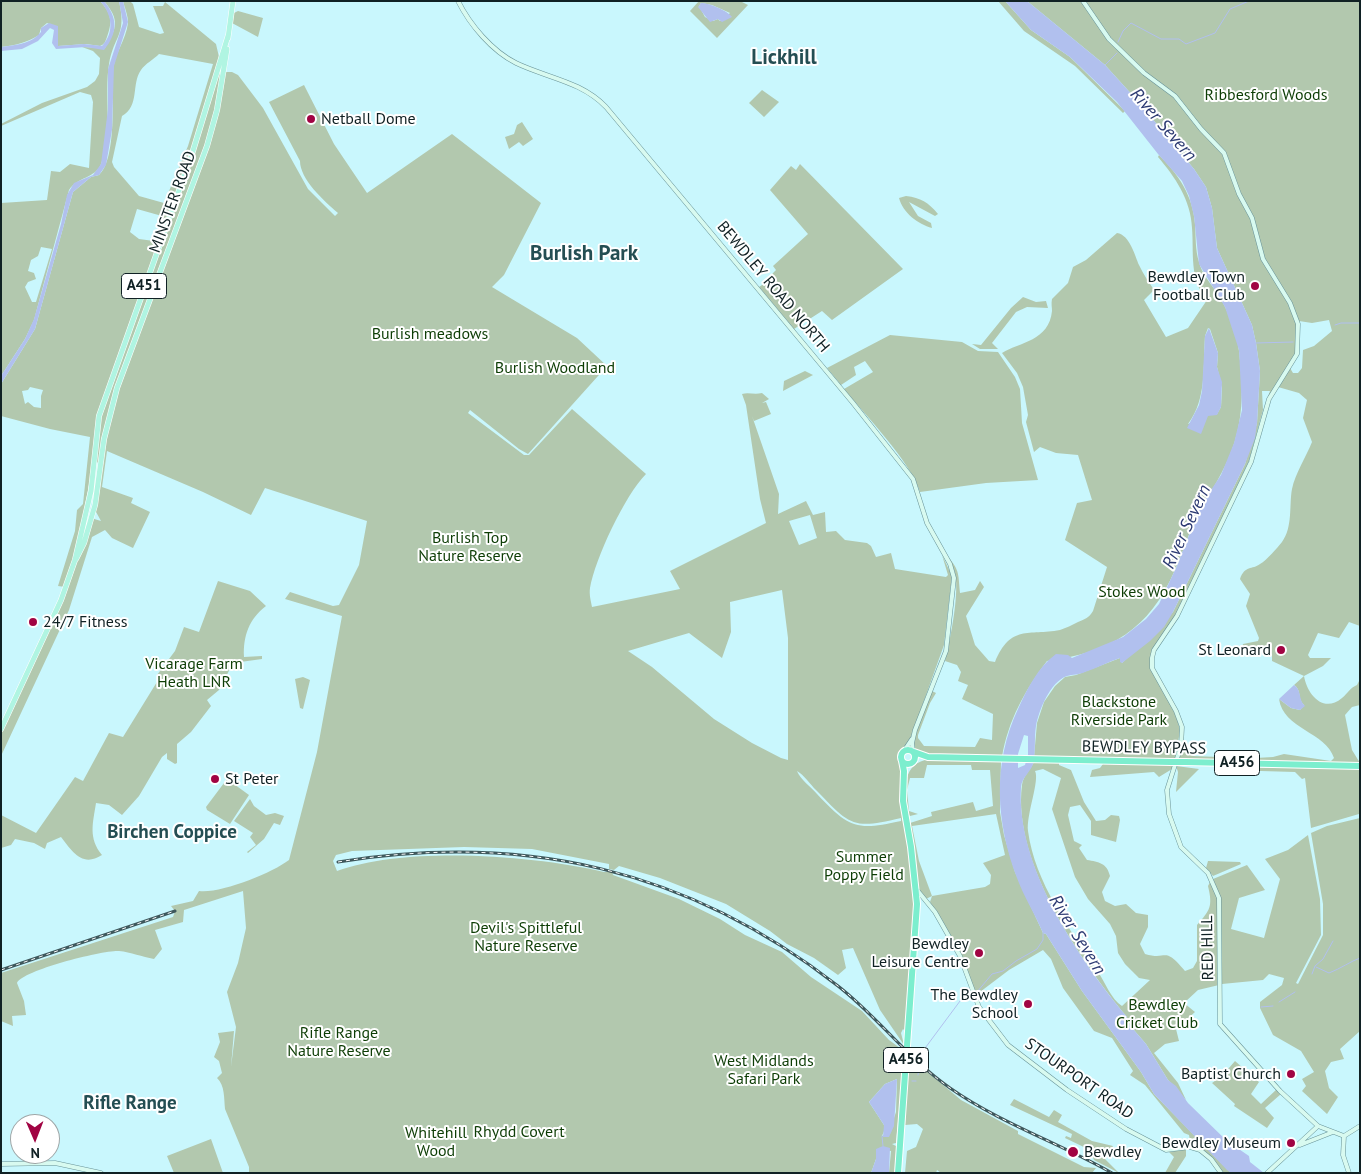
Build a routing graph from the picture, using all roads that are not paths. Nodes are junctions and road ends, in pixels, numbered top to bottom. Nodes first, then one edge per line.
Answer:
1 (233, 1) edge
2 (458, 1) edge
3 (1083, 1) edge
4 (228, 36) junction
5 (89, 517) junction
6 (1, 729) edge
7 (913, 738) junction
8 (904, 751) junction
9 (914, 752) junction
10 (928, 757) junction
11 (902, 761) junction
12 (913, 762) junction
13 (1360, 766) edge
14 (904, 780) junction
15 (916, 888) junction
16 (917, 902) junction
17 (926, 902) junction
18 (931, 908) junction
19 (1318, 1126) junction
20 (1360, 1126) edge
21 (1327, 1130) junction
22 (1333, 1132) junction
23 (1323, 1135) junction
24 (1344, 1136) junction
25 (1296, 1146) junction
26 (1, 1164) edge
27 (1213, 1172) edge
28 (1220, 1172) edge
29 (1268, 1172) edge
30 (101, 1173) edge
31 (898, 1173) edge
32 (1349, 1173) edge

1 - 4 main road, MINSTER ROAD / A451
2 - 7 main road, BEWDLEY ROAD NORTH
3 - 19 main road, RED HILL
4 - 5 main road, MINSTER ROAD / A451
4 - 5 main road, MINSTER ROAD / A451
5 - 6 main road, A451
7 - 8 main road
7 - 9 main road
8 - 9 highway
8 - 11 highway, A456
9 - 10 highway, BEWDLEY BYPASS
9 - 12 highway, A456
10 - 12 highway, BEWDLEY BYPASS
10 - 13 highway, BEWDLEY BYPASS / A456, bridge
11 - 12 highway
11 - 14 highway, A456
12 - 14 highway, A456
14 - 15 highway, A456
15 - 16 highway, A456
15 - 17 main road, STOURPORT ROAD
16 - 17 main road
16 - 18 main road
16 - 31 highway, A456
17 - 18 main road, STOURPORT ROAD
18 - 28 main road, STOURPORT ROAD
19 - 21 main road
19 - 25 main road
20 - 24 main road
21 - 22 main road
21 - 23 main road
22 - 23 main road
22 - 24 main road
23 - 25 main road
24 - 32 main road
25 - 29 main road
26 - 30 main road
27 - 28 main road

